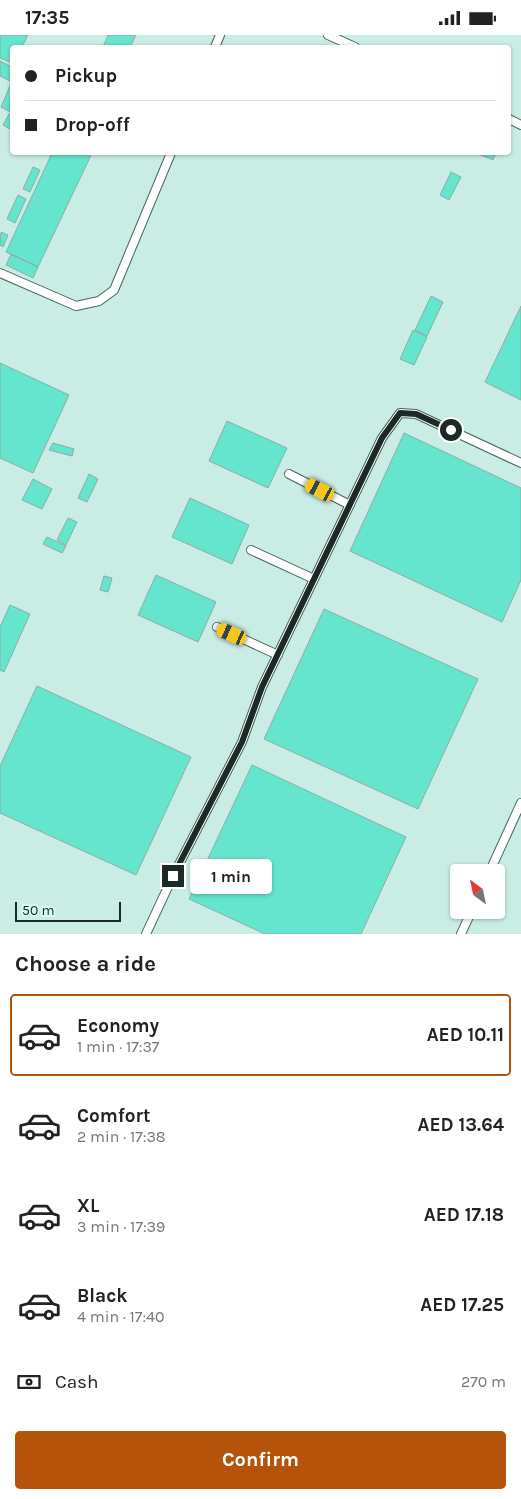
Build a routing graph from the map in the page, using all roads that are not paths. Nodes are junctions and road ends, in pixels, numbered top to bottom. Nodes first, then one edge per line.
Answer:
1 (328, 35) edge
2 (350, 45) edge
3 (170, 155) edge
4 (0, 273) edge
5 (521, 463) edge
6 (289, 475) dead end
7 (350, 505) junction
8 (251, 550) dead end
9 (314, 579) junction
10 (217, 627) dead end
11 (278, 655) junction
12 (521, 803) edge
13 (493, 864) edge
14 (468, 919) edge
15 (146, 934) edge
16 (461, 934) edge

1 - 2 lane
3 - 4 lane
5 - 7 lane
6 - 7 lane
7 - 9 lane
8 - 9 lane
9 - 11 lane
10 - 11 lane
11 - 15 lane
12 - 13 lane
14 - 16 lane

